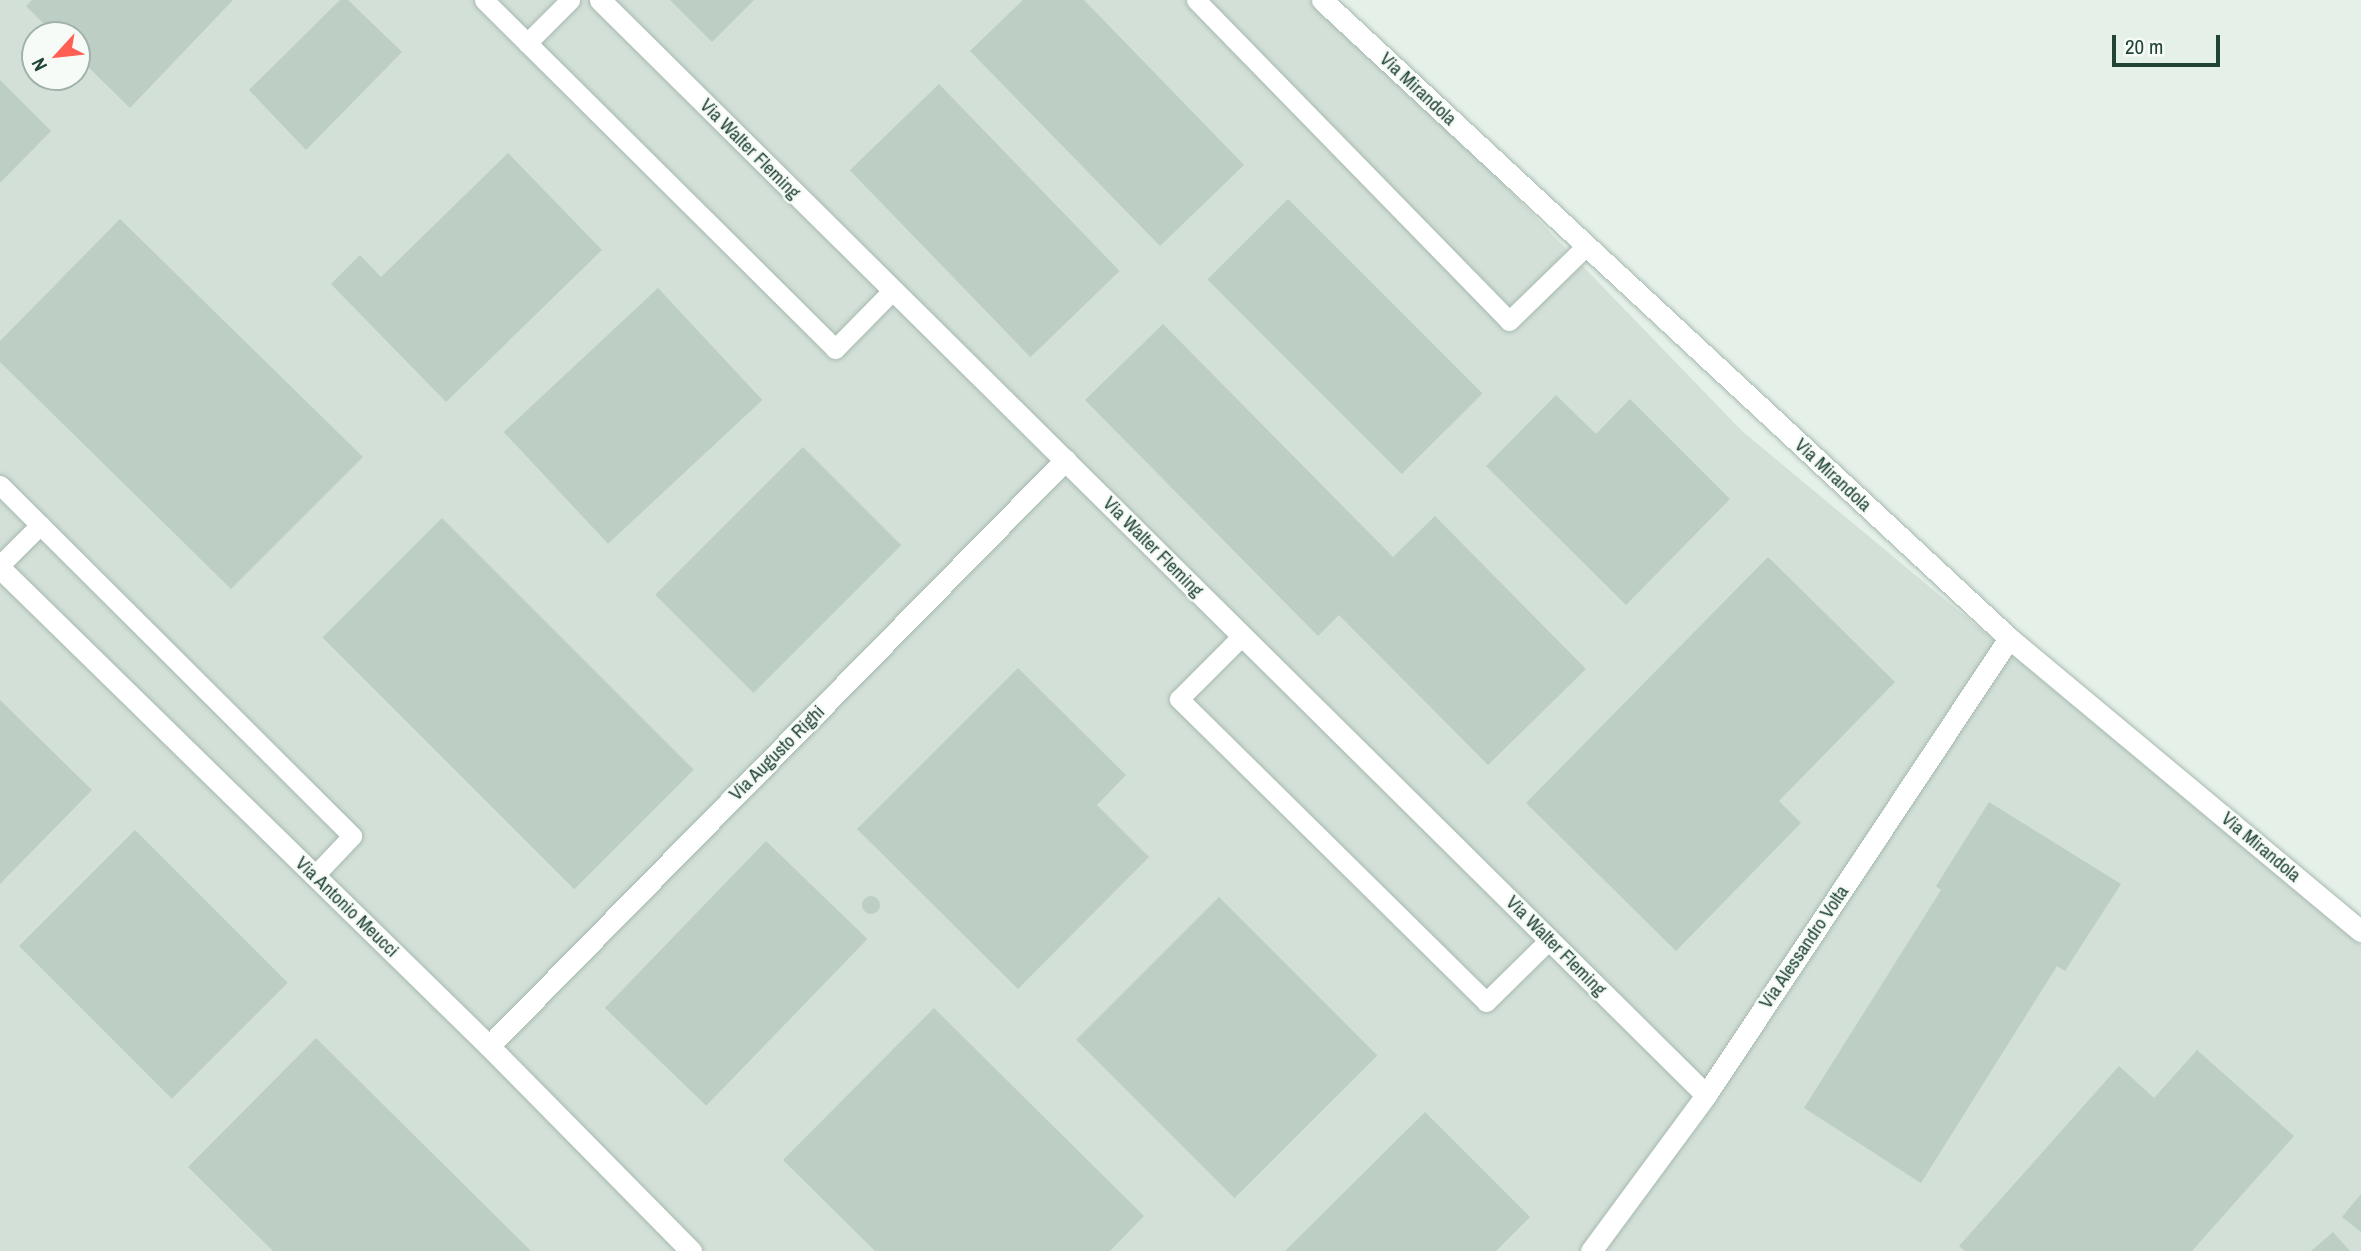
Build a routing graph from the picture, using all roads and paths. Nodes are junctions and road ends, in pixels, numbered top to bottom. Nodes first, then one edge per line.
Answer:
1 (484, 0) edge
2 (570, 0) edge
3 (600, 0) edge
4 (1196, 0) edge
5 (1322, 0) edge
6 (527, 43) junction
7 (1586, 246) junction
8 (893, 290) junction
9 (1065, 460) junction
10 (0, 485) edge
11 (40, 525) junction
12 (0, 566) edge
13 (1242, 636) junction
14 (2009, 638) junction
15 (315, 875) junction
16 (2361, 931) edge
17 (1549, 940) junction
18 (489, 1046) junction
19 (1706, 1095) junction
20 (691, 1251) edge
21 (1591, 1251) edge

1 - 6 lane
2 - 6 lane
3 - 8 street, Via Walter Fleming
4 - 7 lane
5 - 7 street, Via Mirandola
6 - 8 lane
7 - 14 street, Via Mirandola
8 - 9 street, Via Walter Fleming
9 - 13 street, Via Walter Fleming
9 - 18 street, Via Augusto Righi
10 - 11 lane
11 - 12 lane
11 - 15 lane
12 - 15 street, Via Antonio Meucci
13 - 17 street, Via Walter Fleming
13 - 17 lane
14 - 16 street, Via Mirandola
14 - 19 street, Via Alessandro Volta
15 - 18 street, Via Antonio Meucci
17 - 19 street, Via Walter Fleming
18 - 20 street, Via Antonio Meucci
19 - 21 street, Via Alessandro Volta

